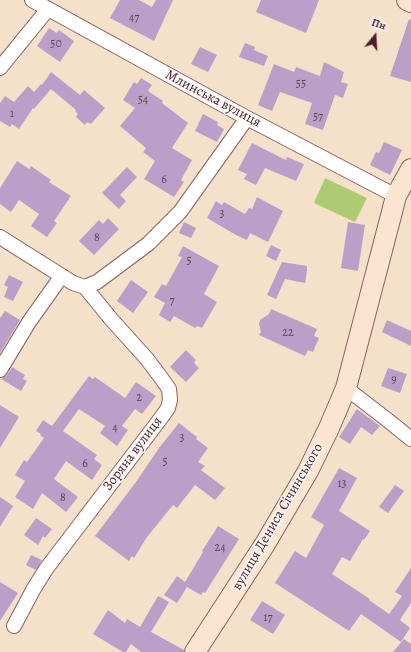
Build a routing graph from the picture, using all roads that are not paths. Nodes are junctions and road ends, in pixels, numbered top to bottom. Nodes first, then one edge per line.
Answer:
1 (32, 0) edge
2 (407, 0) edge
3 (411, 2) edge
4 (48, 9) junction
5 (0, 68) edge
6 (248, 118) junction
7 (411, 169) edge
8 (396, 196) junction
9 (0, 237) edge
10 (61, 277) junction
11 (85, 287) junction
12 (0, 370) edge
13 (346, 388) junction
14 (411, 439) edge
15 (14, 626) dead end
16 (195, 652) edge

1 - 4 street, Млинська вулиця
2 - 3 street
4 - 5 street
4 - 6 street, Млинська вулиця
6 - 8 street, Млинська вулиця
6 - 11 street
7 - 8 street, вулиця Дениса Січинського
8 - 13 street, вулиця Дениса Січинського
9 - 10 street
10 - 11 street
10 - 12 street
11 - 15 street, Зоряна вулиця
13 - 14 street
13 - 16 street, вулиця Дениса Січинського

